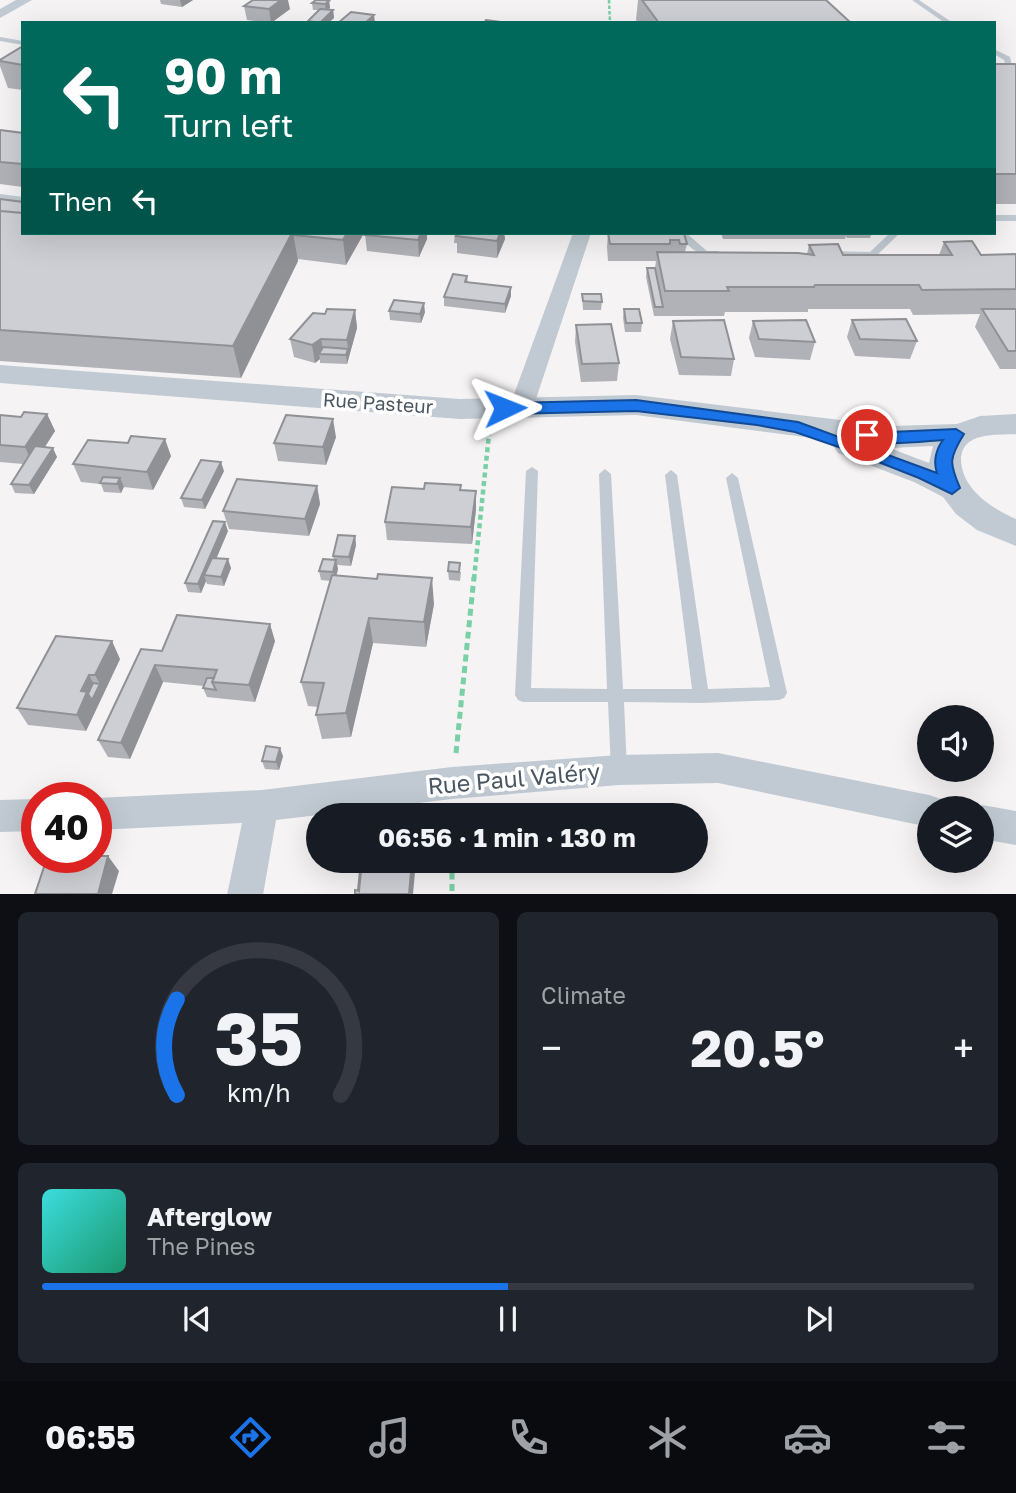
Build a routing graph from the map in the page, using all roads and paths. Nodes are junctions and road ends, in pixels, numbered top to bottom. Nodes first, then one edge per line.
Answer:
1 (26, 0) edge
2 (609, 0) edge
3 (915, 0) edge
4 (0, 14) edge
5 (610, 21) edge
6 (947, 21) edge
7 (0, 39) edge
8 (21, 43) edge
9 (996, 52) edge
10 (1009, 69) edge
11 (0, 197) edge
12 (21, 200) edge
13 (996, 218) edge
14 (1016, 218) edge
15 (581, 235) edge
16 (683, 235) edge
17 (893, 235) edge
18 (733, 254) edge
19 (817, 254) edge
20 (0, 374) edge
21 (521, 408) junction
22 (491, 409) junction
23 (1016, 424) edge
24 (798, 427) junction
25 (956, 434) junction
26 (532, 471) dead end
27 (605, 474) dead end
28 (671, 475) dead end
29 (732, 478) dead end
30 (952, 488) junction
31 (1015, 534) edge
32 (615, 693) junction
33 (701, 696) junction
34 (619, 771) junction
35 (452, 783) junction
36 (262, 806) junction
37 (917, 809) edge
38 (112, 813) edge
39 (21, 815) edge
40 (0, 816) edge
41 (994, 824) edge
42 (1016, 828) edge
43 (452, 873) edge
44 (245, 894) edge
45 (452, 894) edge

1 - 4 street
2 - 5 path
3 - 6 lane
7 - 8 lane
9 - 10 lane
11 - 12 lane
13 - 14 lane
15 - 21 street
16 - 18 lane
17 - 19 lane
20 - 22 street, Rue Pasteur
21 - 22 street, Rue Pasteur
21 - 24 street, Rue Pasteur
22 - 35 path
23 - 25 street, Rue Pasteur
24 - 25 street, Rue Pasteur
24 - 30 street, Rue Pasteur
25 - 30 street
26 - 32 lane
27 - 32 lane
28 - 33 lane
29 - 33 lane
30 - 31 street, Rue Pasteur
32 - 33 lane
32 - 34 lane
34 - 35 street, Rue Paul Valéry
34 - 37 street, Rue Paul Valéry
35 - 36 street, Rue Paul Valéry
36 - 38 street, Rue Paul Valéry
36 - 44 street
39 - 40 street
41 - 42 street
43 - 45 path

